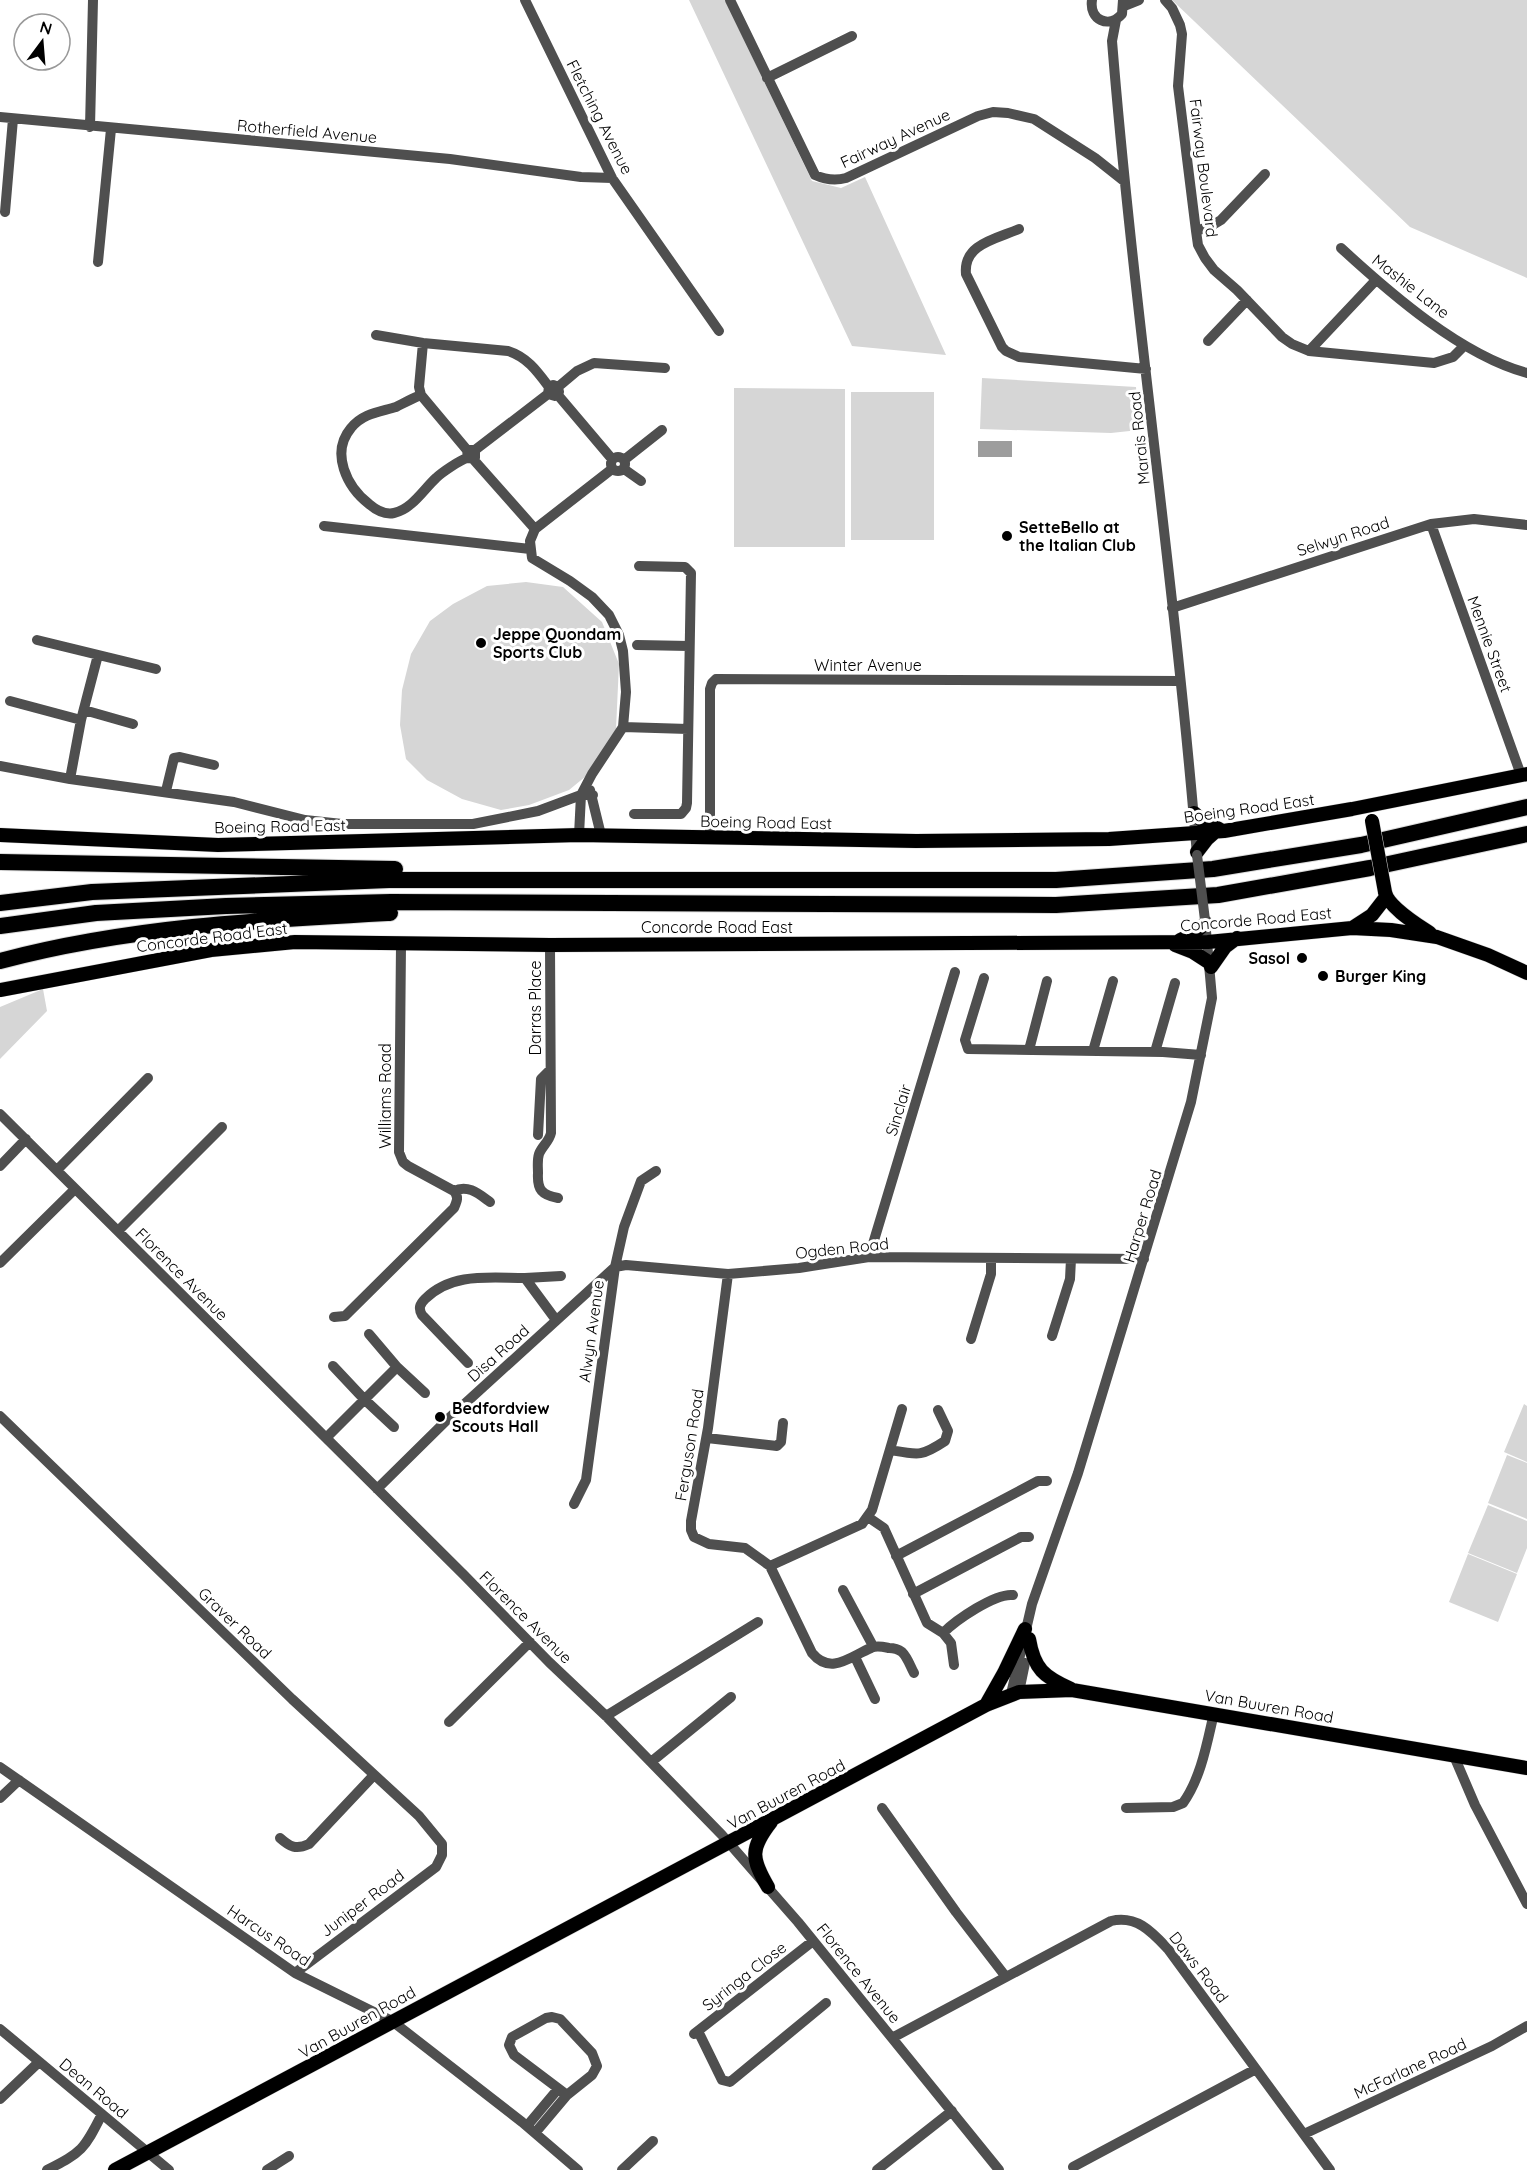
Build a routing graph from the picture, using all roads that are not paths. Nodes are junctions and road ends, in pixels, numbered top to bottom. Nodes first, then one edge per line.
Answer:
1 (93, 0) edge
2 (525, 0) edge
3 (730, 0) edge
4 (1092, 0) edge
5 (1139, 0) edge
6 (1164, 0) edge
7 (1124, 3) edge
8 (1116, 20) junction
9 (1101, 21) junction
10 (852, 36) dead end
11 (1112, 41) junction
12 (767, 78) junction
13 (0, 117) edge
14 (13, 118) junction
15 (90, 127) junction
16 (111, 129) junction
17 (1265, 174) dead end
18 (612, 178) junction
19 (1124, 181) junction
20 (5, 212) dead end
21 (1019, 230) dead end
22 (1196, 231) junction
23 (1341, 248) dead end
24 (98, 262) dead end
25 (1376, 280) junction
26 (1247, 300) junction
27 (719, 331) dead end
28 (376, 335) dead end
29 (1208, 341) dead end
30 (423, 343) junction
31 (1464, 346) junction
32 (1309, 351) junction
33 (665, 368) dead end
34 (1146, 369) junction
35 (1527, 373) edge
36 (553, 390) junction
37 (421, 394) junction
38 (662, 430) dead end
39 (471, 454) junction
40 (612, 464) junction
41 (624, 465) junction
42 (641, 481) dead end
43 (1431, 524) junction
44 (1527, 525) edge
45 (324, 526) dead end
46 (535, 530) junction
47 (530, 549) junction
48 (639, 566) dead end
49 (1173, 608) junction
50 (37, 640) dead end
51 (637, 645) dead end
52 (689, 646) junction
53 (98, 655) junction
54 (156, 669) dead end
55 (1180, 681) junction
56 (10, 700) dead end
57 (82, 715) junction
58 (134, 723) dead end
59 (623, 728) junction
60 (688, 729) junction
61 (214, 765) dead end
62 (0, 766) edge
63 (1524, 775) edge
64 (70, 779) junction
65 (166, 791) junction
66 (587, 792) junction
67 (1436, 792) junction
68 (1527, 807) edge
69 (1352, 809) junction
70 (1194, 813) junction
71 (634, 814) dead end
72 (1371, 820) junction
73 (1220, 831) junction
74 (1195, 832) junction
75 (1177, 834) junction
76 (1527, 834) edge
77 (0, 835) edge
78 (579, 835) junction
79 (601, 835) junction
80 (710, 837) junction
81 (1197, 852) junction
82 (0, 862) edge
83 (537, 879) junction
84 (1386, 895) junction
85 (0, 903) edge
86 (592, 904) junction
87 (1206, 923) junction
88 (0, 926) edge
89 (1352, 928) junction
90 (1437, 938) junction
91 (1235, 939) junction
92 (1172, 942) junction
93 (1208, 942) junction
94 (401, 945) junction
95 (550, 945) junction
96 (0, 961) edge
97 (1210, 965) junction
98 (955, 972) dead end
99 (1527, 973) edge
100 (984, 978) dead end
101 (1047, 981) dead end
102 (1113, 981) dead end
103 (1175, 983) dead end
104 (0, 990) edge
105 (1029, 1050) junction
106 (1093, 1051) junction
107 (1155, 1052) junction
108 (1201, 1054) junction
109 (550, 1070) junction
110 (148, 1078) dead end
111 (0, 1113) edge
112 (222, 1127) dead end
113 (538, 1136) dead end
114 (26, 1139) junction
115 (0, 1166) edge
116 (57, 1170) junction
117 (656, 1171) dead end
118 (75, 1189) junction
119 (454, 1191) junction
120 (558, 1198) dead end
121 (490, 1202) dead end
122 (118, 1231) junction
123 (869, 1257) junction
124 (991, 1258) junction
125 (1071, 1259) junction
126 (1144, 1259) junction
127 (0, 1263) edge
128 (615, 1267) junction
129 (728, 1274) junction
130 (561, 1276) dead end
131 (525, 1278) junction
132 (334, 1317) dead end
133 (556, 1320) junction
134 (369, 1334) dead end
135 (1052, 1336) dead end
136 (971, 1339) dead end
137 (468, 1363) dead end
138 (333, 1366) dead end
139 (397, 1367) junction
140 (425, 1393) dead end
141 (364, 1399) junction
142 (902, 1409) dead end
143 (938, 1410) dead end
144 (0, 1416) edge
145 (783, 1423) dead end
146 (394, 1427) dead end
147 (326, 1438) junction
148 (707, 1438) junction
149 (890, 1450) junction
150 (1047, 1481) dead end
151 (376, 1489) junction
152 (574, 1504) dead end
153 (868, 1517) junction
154 (1029, 1537) dead end
155 (896, 1556) junction
156 (770, 1566) junction
157 (843, 1590) dead end
158 (913, 1594) junction
159 (1013, 1595) dead end
160 (758, 1622) dead end
161 (944, 1633) junction
162 (1027, 1634) junction
163 (530, 1642) junction
164 (873, 1646) junction
165 (855, 1657) junction
166 (954, 1665) dead end
167 (914, 1673) dead end
168 (1072, 1690) junction
169 (1015, 1693) junction
170 (730, 1697) dead end
171 (875, 1699) dead end
172 (986, 1705) junction
173 (1214, 1713) junction
174 (606, 1716) junction
175 (449, 1722) dead end
176 (1454, 1756) junction
177 (651, 1762) junction
178 (0, 1767) edge
179 (1527, 1768) edge
180 (374, 1775) junction
181 (19, 1780) junction
182 (0, 1798) edge
183 (882, 1808) dead end
184 (1126, 1808) dead end
185 (774, 1818) junction
186 (280, 1838) dead end
187 (729, 1843) junction
188 (442, 1855) joint
189 (768, 1887) junction
190 (1527, 1904) edge
191 (813, 1941) junction
192 (295, 1973) junction
193 (1006, 1977) junction
194 (826, 2003) dead end
195 (392, 2021) junction
196 (1527, 2026) edge
197 (0, 2029) edge
198 (892, 2038) junction
199 (39, 2062) junction
200 (1256, 2068) junction
201 (562, 2092) junction
202 (0, 2099) edge
203 (952, 2111) junction
204 (102, 2114) junction
205 (531, 2130) junction
206 (1304, 2134) junction
207 (653, 2142) dead end
208 (148, 2153) junction
209 (289, 2156) dead end
210 (568, 2161) junction
211 (1073, 2167) dead end
212 (47, 2170) edge
213 (115, 2170) edge
214 (169, 2170) edge
215 (267, 2170) edge
216 (560, 2170) edge
217 (578, 2170) edge
218 (622, 2170) edge
219 (877, 2170) edge
220 (999, 2170) edge
221 (1330, 2170) edge

1 - 15 street
2 - 18 street, Fletching Avenue
3 - 12 street, Fairway Avenue
4 - 9 street, Marais Road
5 - 7 street
6 - 22 street, Fairway Boulevard
7 - 8 street, Marais Road
8 - 9 street
8 - 11 street, Marais Road
9 - 11 street, Marais Road
10 - 12 street
11 - 19 street, Marais Road
12 - 19 street, Fairway Avenue
13 - 14 street, Rotherfield Avenue
14 - 15 street, Rotherfield Avenue
14 - 20 street
15 - 16 street, Rotherfield Avenue
16 - 18 street, Rotherfield Avenue
16 - 24 street
17 - 22 street
18 - 27 street, Fletching Avenue
19 - 34 street, Marais Road
21 - 34 street
22 - 26 street, Fairway Boulevard
23 - 25 street, Mashie Lane
25 - 31 street, Mashie Lane
25 - 32 street
26 - 29 street
26 - 32 street, Fairway Boulevard
28 - 30 street
30 - 36 street
30 - 37 street
31 - 32 street, Fairway Boulevard
31 - 35 street
33 - 36 street
34 - 49 street, Marais Road
36 - 39 street
36 - 40 street
37 - 39 street
37 - 39 street
38 - 41 street
39 - 46 street
40 - 41 street
40 - 46 street
41 - 42 street
43 - 44 street, Selwyn Road
43 - 49 street, Selwyn Road
43 - 63 street, Mennie Street
45 - 47 street
46 - 47 street
47 - 59 street
48 - 52 street
49 - 55 street, Marais Road
50 - 53 street
51 - 52 street
52 - 60 street
53 - 54 street
53 - 57 street
55 - 70 street, Marais Road
55 - 80 street, Winter Avenue
56 - 57 street
57 - 58 street
57 - 64 street
59 - 60 street
59 - 66 street
60 - 71 street
61 - 65 street
62 - 64 street
63 - 67 main road, Boeing Road East
64 - 65 street
65 - 66 street
66 - 78 street
66 - 79 street
67 - 69 main road, Boeing Road East
67 - 72 main road
68 - 83 highway
69 - 72 main road
69 - 73 main road, Boeing Road East
70 - 73 main road
70 - 74 street, Marais Road
72 - 84 main road, bridge
73 - 74 main road, Boeing Road East
73 - 81 main road
74 - 75 main road, Boeing Road East
74 - 81 street, Harper Road
75 - 80 main road, Boeing Road East
75 - 81 main road
76 - 86 highway
77 - 78 main road, Boeing Road East
78 - 79 main road, Boeing Road East
79 - 80 main road, Boeing Road East
81 - 87 street, Harper Road, bridge
82 - 83 highway
83 - 85 highway
84 - 89 main road
84 - 90 main road
86 - 88 highway
86 - 96 highway
87 - 91 main road
87 - 92 main road
87 - 93 street, Harper Road
89 - 90 main road, Concorde Road East
89 - 91 main road, Concorde Road East
90 - 99 main road
91 - 93 main road, Concorde Road East
91 - 97 main road
92 - 93 main road, Concorde Road East
92 - 95 main road, Concorde Road East
92 - 97 main road
93 - 97 street, Harper Road
94 - 95 main road, Concorde Road East
94 - 104 main road, Concorde Road East
94 - 119 street, Williams Road
95 - 109 street, Darras Place
97 - 108 street, Harper Road
98 - 123 street, Sinclair
100 - 105 street
101 - 105 street
102 - 106 street
103 - 107 street
105 - 106 street
106 - 107 street
107 - 108 street
108 - 126 street, Harper Road
109 - 113 street
109 - 120 street, Darras Place
110 - 116 street
111 - 114 street, Florence Avenue
112 - 122 street
114 - 115 street
114 - 116 street, Florence Avenue
116 - 118 street, Florence Avenue
117 - 128 street, Alwyn Avenue
118 - 122 street, Florence Avenue
118 - 127 street
119 - 121 street, Williams Road
119 - 132 street
122 - 147 street, Florence Avenue
123 - 124 street, Ogden Road
123 - 129 street, Ogden Road
124 - 125 street, Ogden Road
124 - 136 street
125 - 126 street, Ogden Road
125 - 135 street
126 - 162 street, Harper Road
128 - 129 street, Ogden Road
128 - 133 street, Disa Road
128 - 152 street, Alwyn Avenue
129 - 148 street, Ferguson Road
130 - 131 street
131 - 133 street
131 - 137 street
133 - 151 street, Disa Road
134 - 139 street
138 - 141 street
139 - 140 street
139 - 141 street
141 - 146 street
141 - 147 street
142 - 149 street
143 - 149 street
144 - 180 street, Graver Road
145 - 148 street
147 - 151 street, Florence Avenue
148 - 156 street, Ferguson Road
149 - 153 street
150 - 155 street
151 - 163 street, Florence Avenue
153 - 155 street
153 - 156 street
154 - 158 street
155 - 158 street
156 - 165 street, Ferguson Road
157 - 164 street
158 - 161 street
159 - 161 street
160 - 174 street
161 - 166 street
162 - 168 main road
162 - 169 street, Harper Road
162 - 172 main road
163 - 174 street, Florence Avenue
163 - 175 street
164 - 165 street
164 - 167 street
165 - 171 street
168 - 169 main road, Van Buuren Road
168 - 173 main road, Van Buuren Road
169 - 172 main road, Van Buuren Road
170 - 177 street
172 - 185 main road, Van Buuren Road
173 - 176 main road, Van Buuren Road
173 - 184 street
174 - 177 street, Florence Avenue
176 - 179 main road, Van Buuren Road
176 - 190 street
177 - 187 street, Florence Avenue
178 - 181 street, Harcus Road
180 - 186 street
180 - 188 street, Graver Road
181 - 182 street
181 - 192 street, Harcus Road
183 - 193 street
185 - 187 main road, Van Buuren Road
185 - 189 main road
187 - 189 street, Florence Avenue
187 - 195 main road, Van Buuren Road
188 - 192 street, Juniper Road
189 - 191 street, Florence Avenue
191 - 194 street, Syringa Close
191 - 198 street, Florence Avenue
192 - 195 street, Harcus Road
193 - 198 street, Daws Road
193 - 200 street, Daws Road
195 - 205 street, Harcus Road
195 - 208 main road, Van Buuren Road
196 - 206 street, McFarlane Road
197 - 199 street, Dean Road
198 - 203 street, Florence Avenue
199 - 202 street
199 - 204 street, Dean Road
200 - 206 street, Daws Road
200 - 211 street
201 - 201 street
201 - 205 street
203 - 219 street
203 - 220 street, Florence Avenue
204 - 208 street, Dean Road
204 - 212 street
205 - 210 street, Harcus Road
206 - 221 street, Daws Road
207 - 218 street
208 - 213 main road, Van Buuren Road
208 - 214 street, Dean Road
209 - 215 street
210 - 216 street
210 - 217 street, Harcus Road

